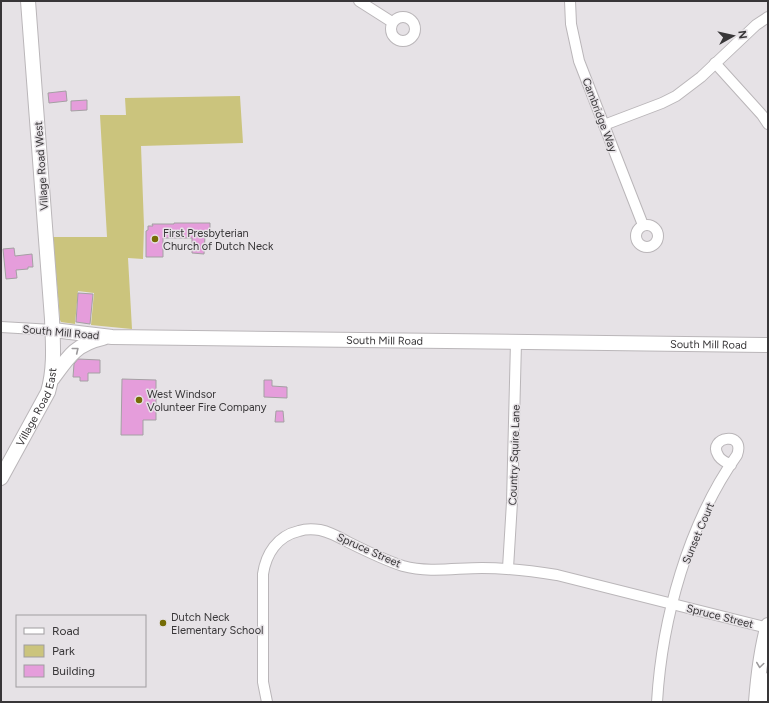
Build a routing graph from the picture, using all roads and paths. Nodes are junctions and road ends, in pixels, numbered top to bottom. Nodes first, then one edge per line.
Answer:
1 (28, 1) edge
2 (359, 1) edge
3 (570, 1) edge
4 (768, 17) edge
5 (392, 22) dead end
6 (715, 64) junction
7 (768, 124) edge
8 (604, 125) junction
9 (643, 225) dead end
10 (1, 327) edge
11 (52, 330) junction
12 (112, 337) junction
13 (516, 342) junction
14 (768, 345) edge
15 (52, 380) junction
16 (731, 465) dead end
17 (1, 478) edge
18 (508, 568) junction
19 (672, 604) junction
20 (768, 627) edge
21 (768, 680) edge
22 (267, 702) edge
23 (656, 702) edge
24 (756, 702) edge
25 (767, 702) edge

1 - 11 street, Village Road West
2 - 5 street
3 - 8 street, Cambridge Way
4 - 6 street
6 - 7 street
6 - 8 street
8 - 9 street, Cambridge Way
10 - 11 street, South Mill Road
11 - 12 street, South Mill Road
11 - 15 street, Village Road East
12 - 13 street, South Mill Road
15 -> 12 street
13 - 14 street, South Mill Road
13 - 18 street, Country Squire Lane
15 - 17 street, Village Road East
16 - 19 street, Sunset Court
18 - 19 street, Spruce Street
18 - 22 street, Spruce Street
19 - 20 street, Spruce Street
19 - 23 street, Spruce Street
20 -> 24 street
21 - 25 street

